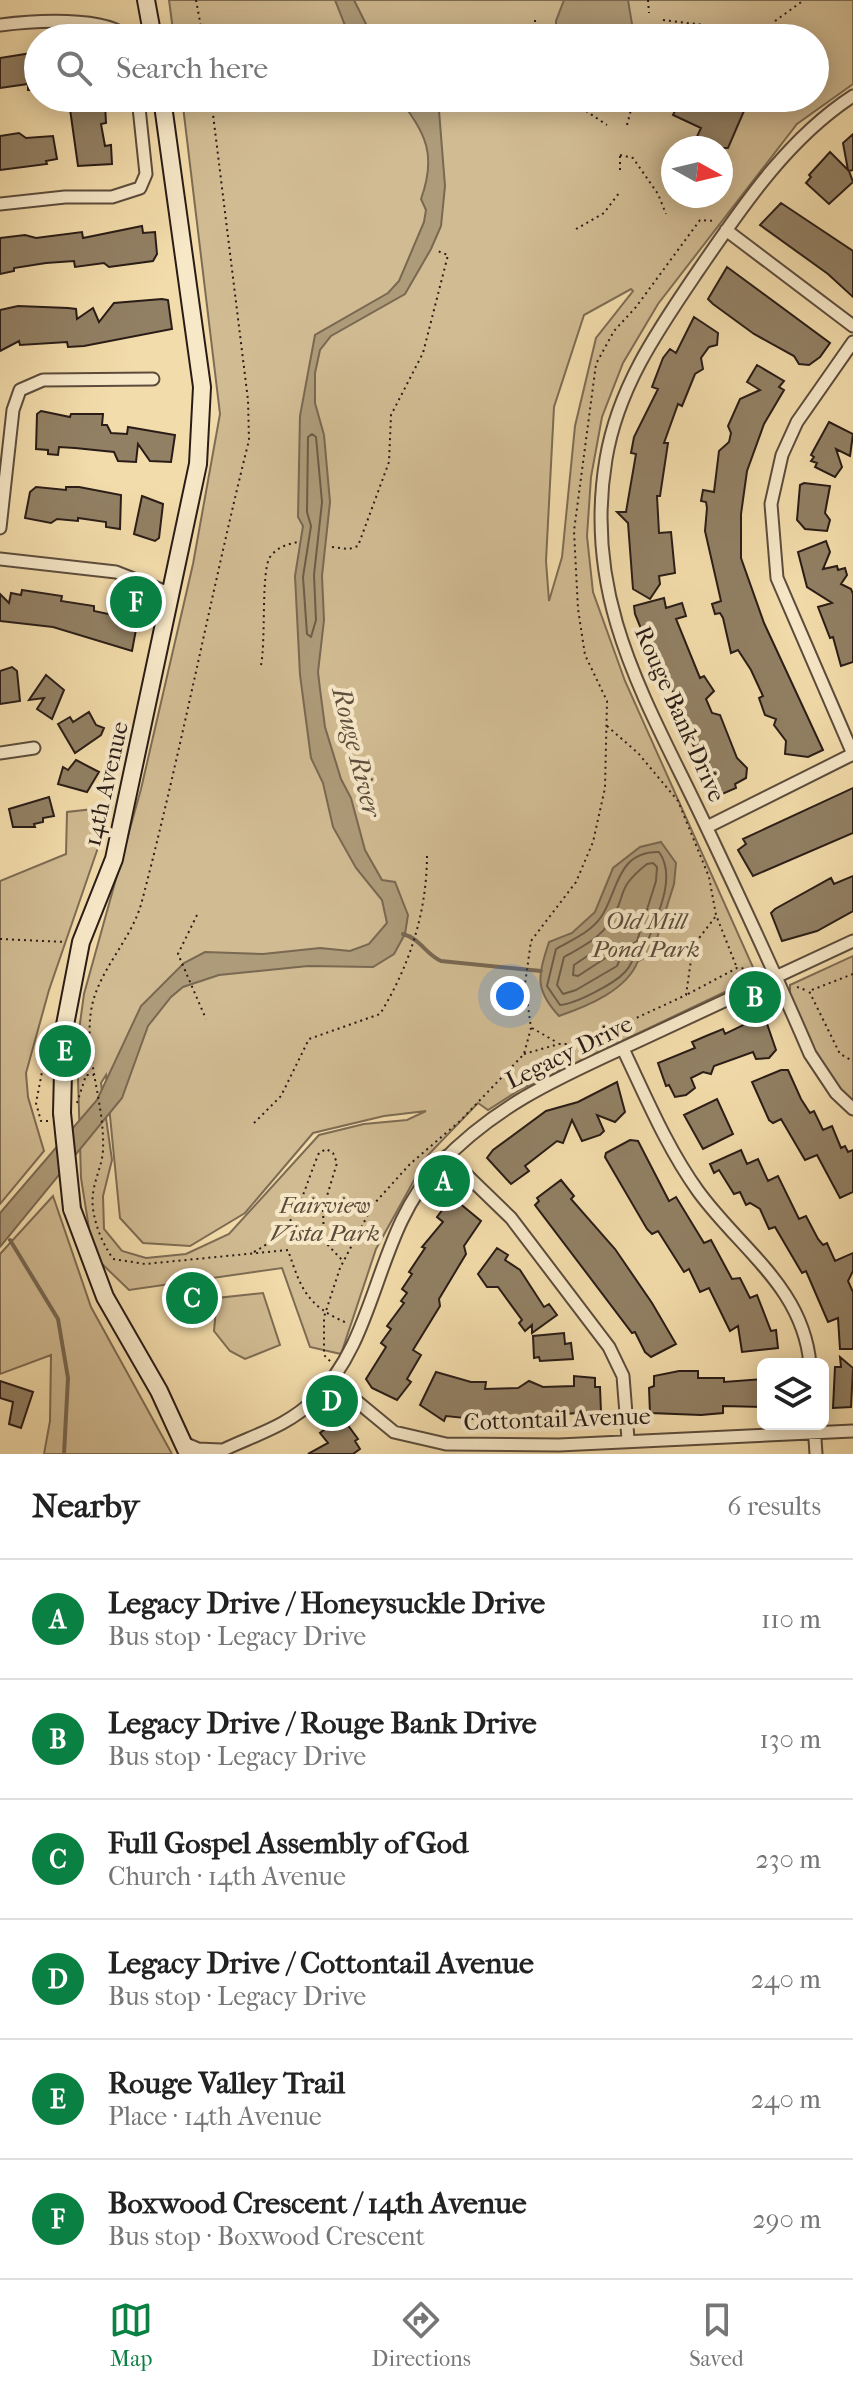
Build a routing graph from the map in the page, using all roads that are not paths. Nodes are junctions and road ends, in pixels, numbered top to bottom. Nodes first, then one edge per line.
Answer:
1 (146, 0) edge
2 (77, 24) edge
3 (150, 24) edge
4 (0, 25) edge
5 (853, 96) edge
6 (139, 112) edge
7 (164, 112) edge
8 (0, 204) edge
9 (724, 226) junction
10 (853, 326) edge
11 (853, 342) edge
12 (153, 379) dead end
13 (0, 528) edge
14 (0, 559) edge
15 (172, 594) junction
16 (34, 748) dead end
17 (0, 753) edge
18 (853, 754) edge
19 (707, 827) junction
20 (853, 941) edge
21 (774, 978) junction
22 (623, 1049) junction
23 (853, 1109) edge
24 (447, 1156) junction
25 (809, 1358) edge
26 (331, 1380) junction
27 (829, 1429) edge
28 (781, 1430) edge
29 (815, 1430) edge
30 (853, 1431) edge
31 (628, 1439) junction
32 (186, 1448) edge
33 (218, 1452) edge
34 (816, 1454) edge

1 - 3 main road
2 - 4 street
5 - 9 street, Rouge Bank Drive
6 - 8 street
7 - 15 main road, 14th Avenue
9 - 10 street
9 - 19 street, Rouge Bank Drive
11 - 18 street
12 - 13 street
14 - 15 street
15 - 32 main road, 14th Avenue, bridge
16 - 17 street
18 - 19 street
19 - 21 street, Rouge Bank Drive
20 - 21 street, Legacy Drive
21 - 22 street, Legacy Drive
21 - 23 street, Rouge Bank Drive
22 - 24 street, Legacy Drive
22 - 25 street
24 - 26 street, Legacy Drive
24 - 31 street
26 - 31 street, Cottontail Avenue
26 - 33 street, Legacy Drive
27 - 30 street, Cottontail Avenue
28 - 31 street, Cottontail Avenue
29 - 34 street
32 - 33 street, Legacy Drive

